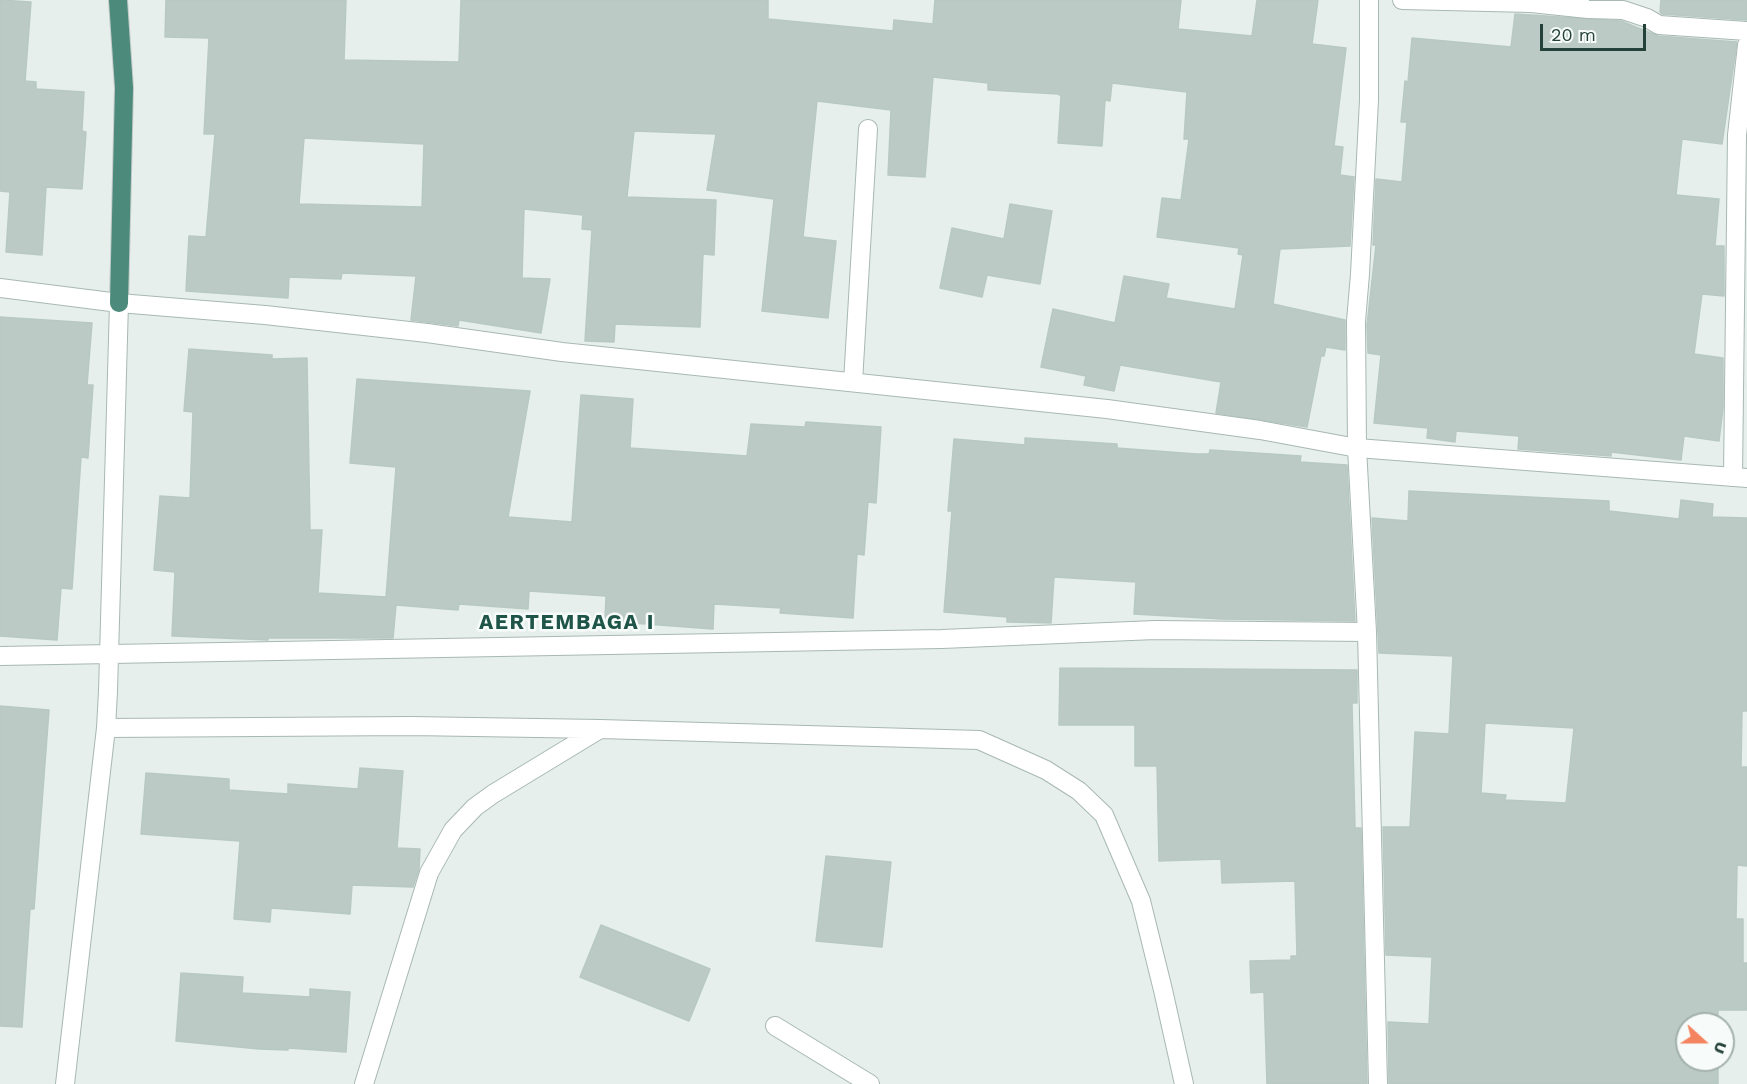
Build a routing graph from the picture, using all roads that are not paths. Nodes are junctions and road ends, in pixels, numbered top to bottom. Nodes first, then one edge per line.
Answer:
1 (118, 0) edge
2 (1369, 0) edge
3 (1402, 0) edge
4 (1747, 31) edge
5 (1747, 45) edge
6 (868, 129) dead end
7 (0, 288) edge
8 (119, 303) junction
9 (853, 382) junction
10 (1357, 448) junction
11 (1740, 478) edge
12 (1367, 632) junction
13 (110, 654) junction
14 (0, 656) edge
15 (106, 728) junction
16 (600, 729) junction
17 (775, 1026) dead end
18 (65, 1084) edge
19 (364, 1084) edge
20 (870, 1084) edge
21 (1184, 1084) edge
22 (1378, 1084) edge

1 - 8 highway
2 - 10 street
3 - 4 street
5 - 11 street
6 - 9 street
7 - 8 street
8 - 9 street
8 - 13 street
9 - 10 street
10 - 11 street
10 - 12 street
12 - 13 street
12 - 22 street
13 - 14 street
13 - 15 street
15 - 16 street
15 - 18 street
16 - 19 street
16 - 21 street
17 - 20 street

